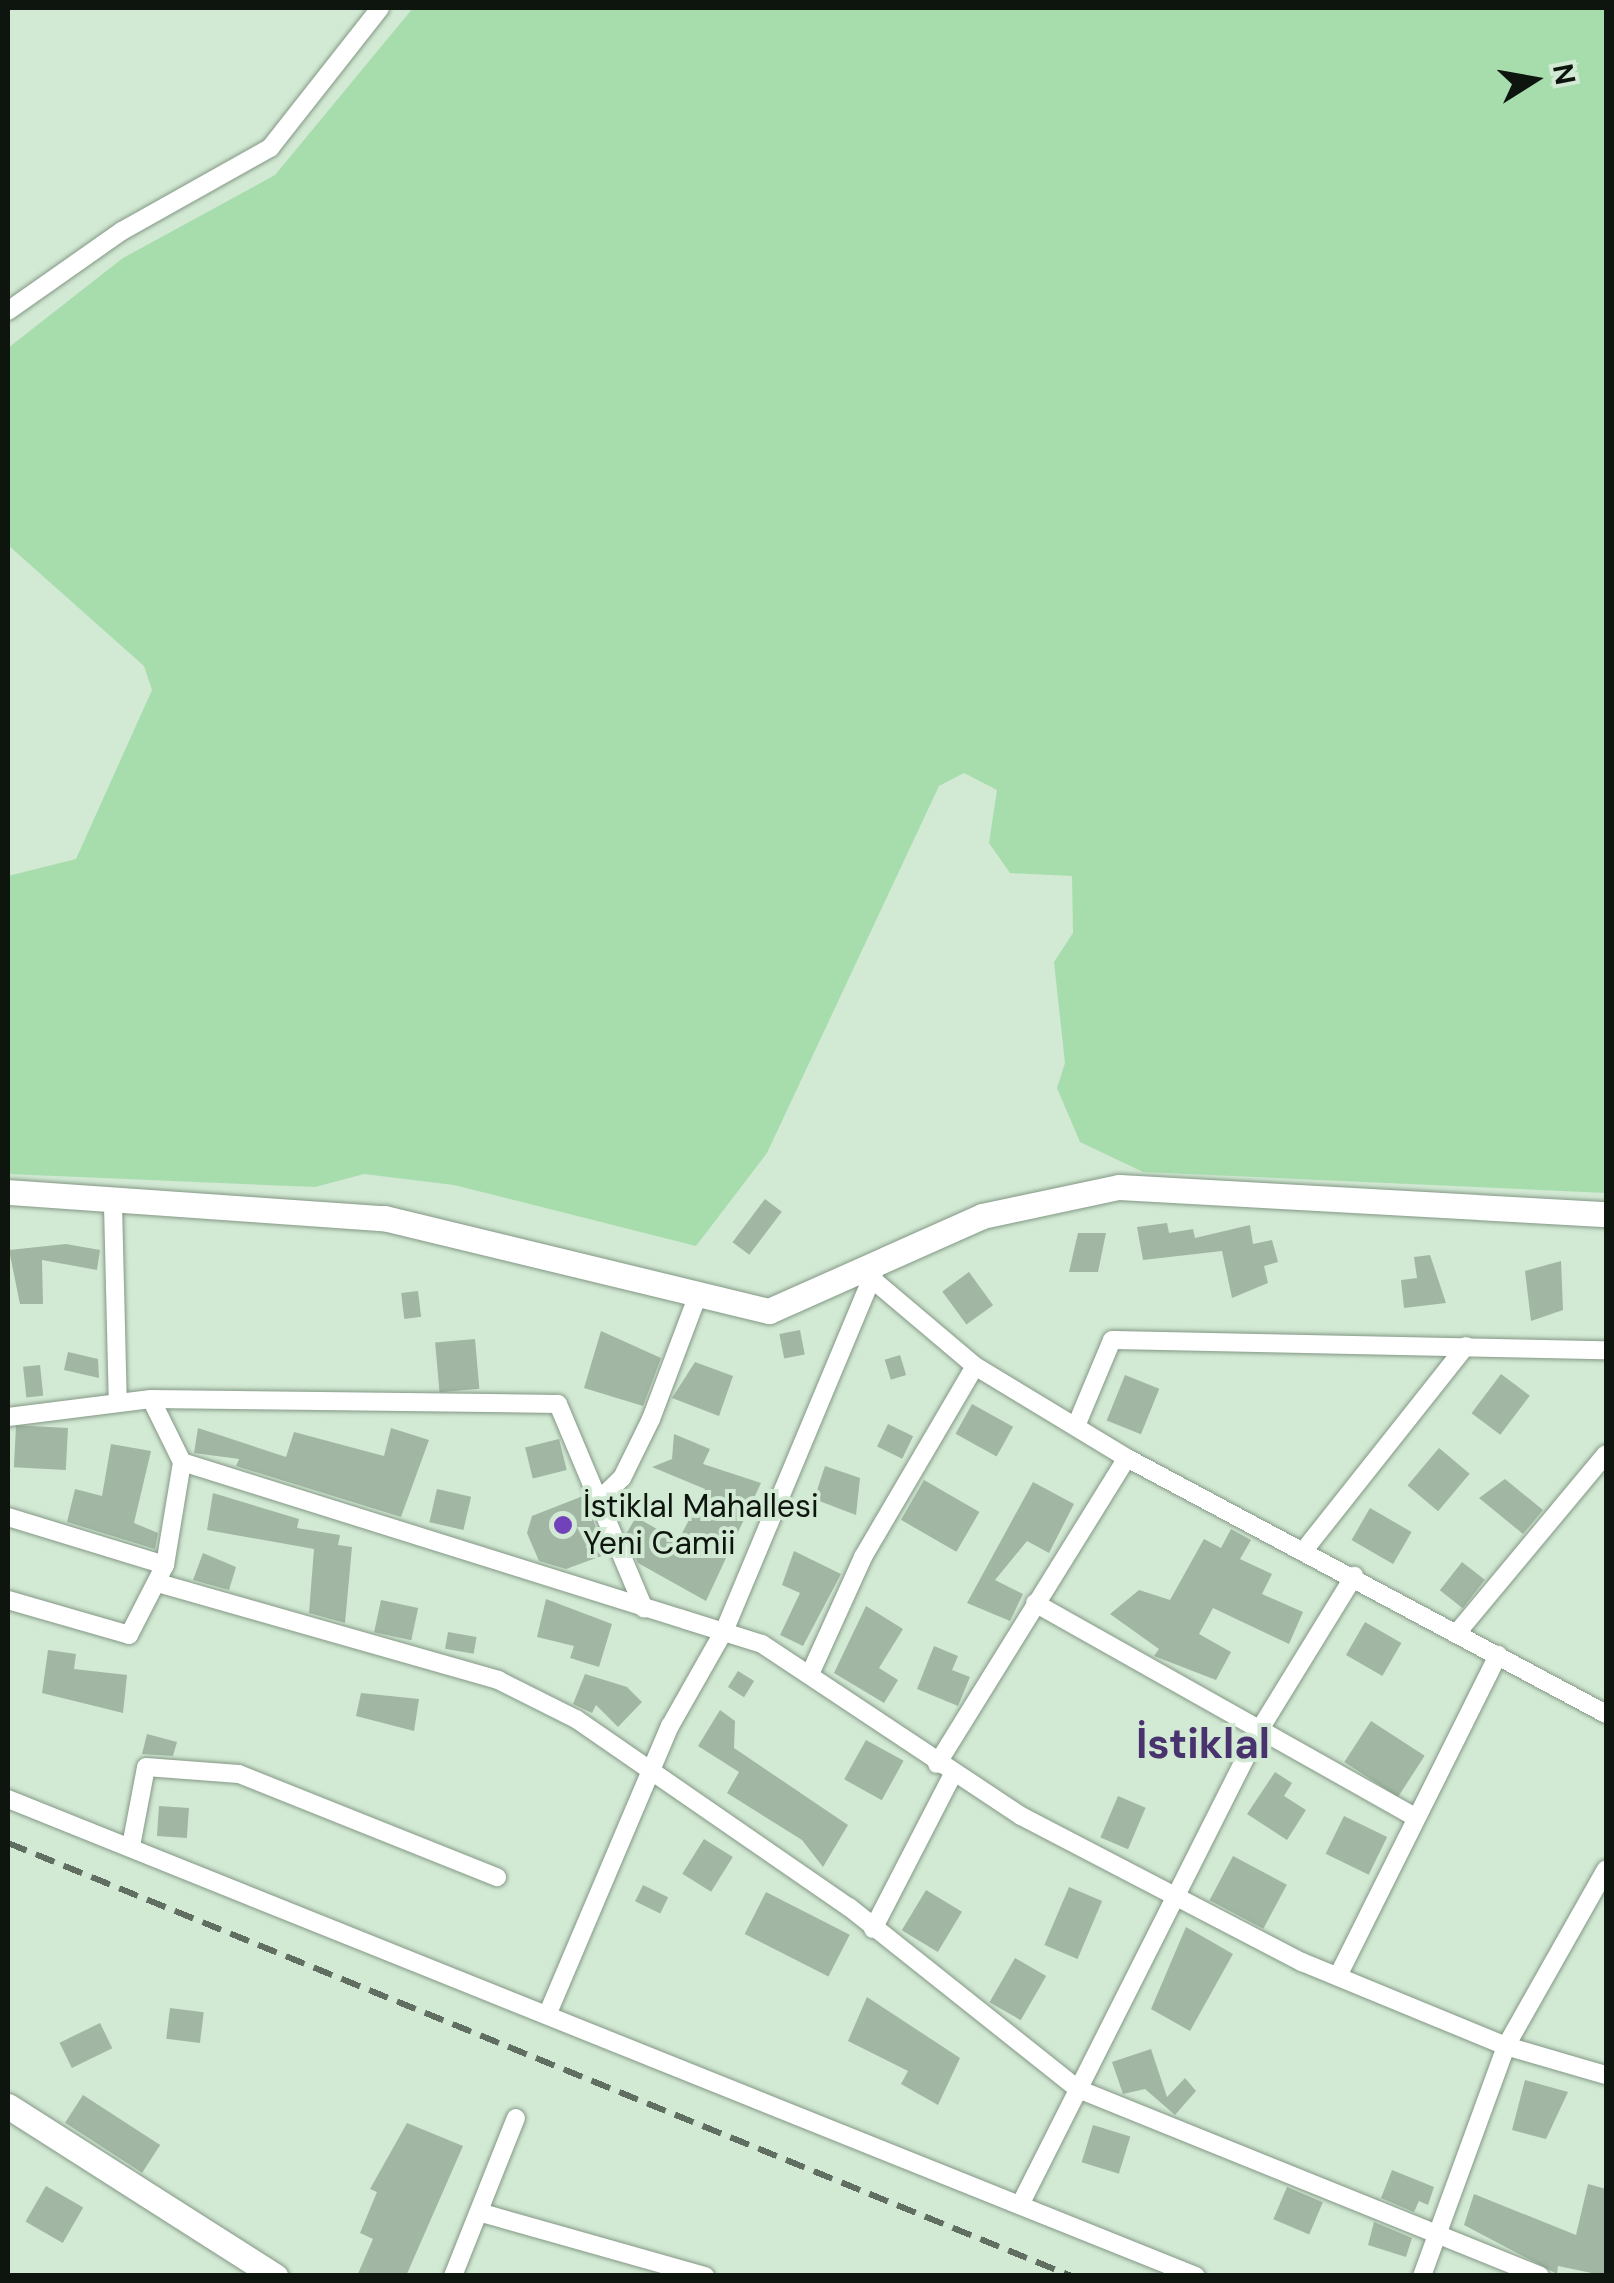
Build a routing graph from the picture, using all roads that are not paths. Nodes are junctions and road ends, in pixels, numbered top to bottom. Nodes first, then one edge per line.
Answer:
1 (380, 8) edge
2 (8, 311) edge
3 (8, 1192) edge
4 (113, 1206) junction
5 (1606, 1214) edge
6 (876, 1270) junction
7 (696, 1300) junction
8 (1466, 1346) junction
9 (1606, 1350) edge
10 (975, 1366) junction
11 (150, 1399) junction
12 (118, 1403) junction
13 (8, 1417) edge
14 (1076, 1426) junction
15 (1606, 1454) edge
16 (1126, 1458) junction
17 (182, 1462) junction
18 (598, 1500) junction
19 (8, 1517) edge
20 (1306, 1549) junction
21 (165, 1564) junction
22 (1354, 1576) junction
23 (158, 1583) junction
24 (8, 1600) edge
25 (1035, 1604) junction
26 (644, 1608) junction
27 (726, 1629) junction
28 (1456, 1634) junction
29 (1498, 1655) junction
30 (810, 1674) junction
31 (1606, 1714) edge
32 (1260, 1730) junction
33 (945, 1769) junction
34 (654, 1776) junction
35 (8, 1799) edge
36 (1415, 1817) junction
37 (132, 1846) junction
38 (1606, 1869) edge
39 (497, 1876) dead end
40 (1179, 1899) junction
41 (873, 1929) junction
42 (1338, 1976) junction
43 (548, 2013) junction
44 (1506, 2046) junction
45 (1606, 2075) edge
46 (1078, 2089) junction
47 (8, 2106) edge
48 (516, 2118) dead end
49 (1020, 2204) junction
50 (482, 2213) junction
51 (1438, 2235) junction
52 (275, 2276) edge
53 (453, 2276) edge
54 (705, 2276) edge
55 (1196, 2276) edge
56 (1422, 2276) edge
57 (1540, 2276) edge

1 - 2 street
3 - 4 street
4 - 7 street
4 - 12 street
5 - 6 street
6 - 7 street
6 - 10 street
6 - 27 street
7 - 18 street
8 - 9 street
8 - 14 street
8 - 20 street
10 - 14 street
10 - 30 street
11 - 12 street
11 - 17 street
11 - 18 street
12 - 13 street
14 - 16 street
15 - 28 street
16 - 20 street
16 - 25 street
17 - 21 street
17 - 26 street
18 - 26 street
19 - 21 street
20 - 22 street
21 - 23 street
22 - 28 street
22 - 32 street
23 - 24 street
23 - 34 street
25 - 32 street
25 - 33 street
26 - 27 street
27 - 30 street
27 - 34 street
28 - 29 street
29 - 31 street
29 - 36 street
30 - 33 street
32 - 36 street
32 - 40 street
33 - 40 street
33 - 41 street
34 - 41 street
34 - 43 street
35 - 37 street
36 - 42 street
37 - 39 street
37 - 43 street
38 - 44 street
40 - 42 street
40 - 46 street
41 - 46 street
42 - 44 street
43 - 49 street
44 - 45 street
44 - 51 street
46 - 49 street
46 - 51 street
47 - 52 street
48 - 50 street
49 - 55 street
50 - 53 street
50 - 54 street
51 - 56 street
51 - 57 street

